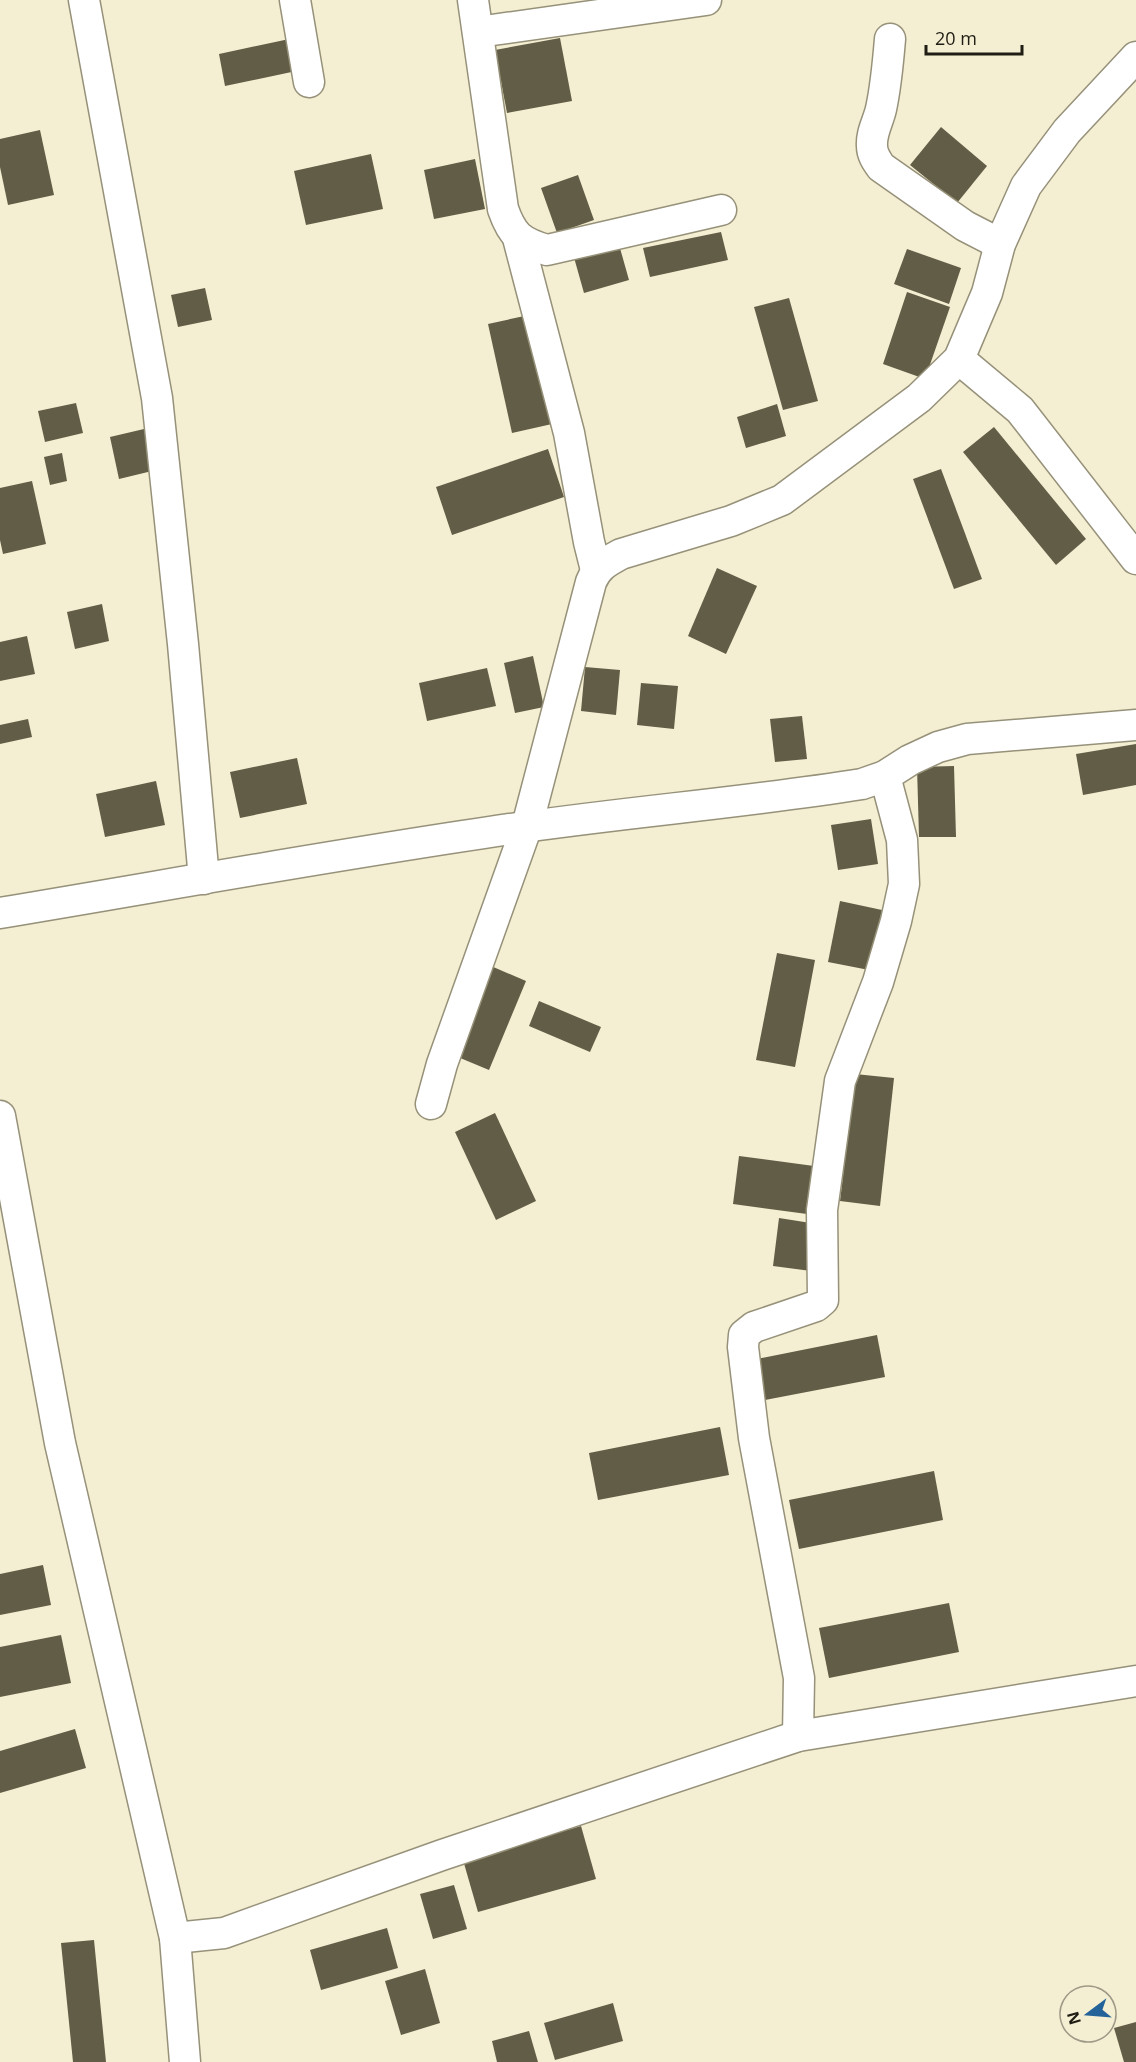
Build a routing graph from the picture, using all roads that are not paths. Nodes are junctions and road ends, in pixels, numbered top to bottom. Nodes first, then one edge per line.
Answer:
1 (84, 0) edge
2 (295, 0) edge
3 (473, 0) edge
4 (706, 0) edge
5 (478, 32) junction
6 (890, 39) dead end
7 (1136, 57) edge
8 (309, 82) dead end
9 (721, 210) dead end
10 (518, 238) junction
11 (1000, 244) junction
12 (959, 359) junction
13 (1136, 559) edge
14 (596, 570) junction
15 (1136, 725) edge
16 (885, 776) junction
17 (527, 826) junction
18 (204, 879) junction
19 (0, 913) edge
20 (430, 1104) dead end
21 (0, 1116) edge
22 (1136, 1681) edge
23 (798, 1736) junction
24 (175, 1938) junction
25 (185, 2062) edge

1 - 18 street
2 - 8 street
3 - 5 street
4 - 5 street
5 - 10 street
6 - 11 street
7 - 11 street
9 - 10 street
10 - 14 street
11 - 12 street
12 - 13 street
12 - 14 street
14 - 17 street
15 - 16 street
16 - 17 street
16 - 23 street
17 - 18 street
17 - 20 street
18 - 19 street
21 - 24 street
22 - 23 street
23 - 24 street
24 - 25 street

